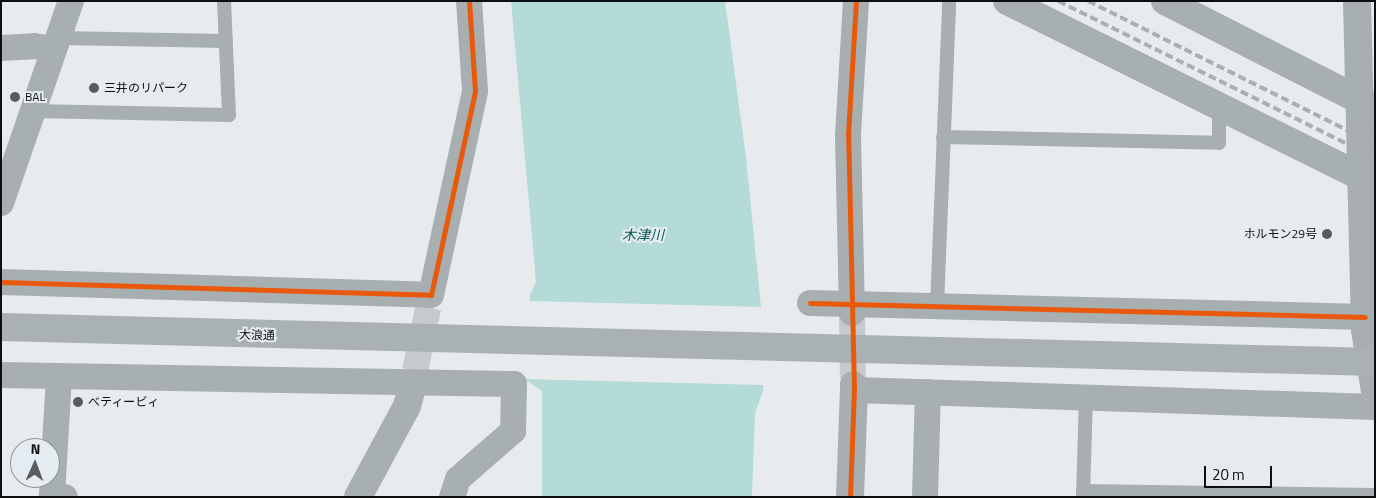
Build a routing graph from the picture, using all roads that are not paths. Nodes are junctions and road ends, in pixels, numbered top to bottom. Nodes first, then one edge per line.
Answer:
1 (71, 1) edge
2 (224, 1) edge
3 (469, 1) edge
4 (856, 1) edge
5 (950, 1) edge
6 (1007, 1) edge
7 (1165, 1) edge
8 (1363, 13) edge
9 (226, 41) junction
10 (56, 44) junction
11 (1, 48) edge
12 (1367, 104) edge
13 (1219, 106) junction
14 (33, 111) junction
15 (943, 137) junction
16 (1368, 181) edge
17 (1, 203) edge
18 (1, 282) edge
19 (810, 303) dead end
20 (937, 306) junction
21 (852, 309) junction
22 (1365, 317) junction
23 (1, 327) edge
24 (1372, 362) edge
25 (1, 375) edge
26 (59, 376) junction
27 (414, 377) junction
28 (854, 387) joint
29 (928, 392) junction
30 (1375, 392) edge
31 (1086, 397) junction
32 (1375, 407) edge
33 (1083, 494) edge
34 (1195, 494) edge
35 (1375, 495) edge
36 (64, 497) edge
37 (358, 497) edge
38 (452, 497) edge
39 (850, 497) edge
40 (925, 497) edge

1 - 10 street
2 - 9 lane
3 - 18 street
4 - 21 street
5 - 15 lane
6 - 13 street
7 - 12 street
8 - 12 street
9 - 10 lane
9 - 14 lane
10 - 11 street
10 - 14 street
12 - 16 street
13 - 15 lane
13 - 16 street
14 - 17 street
15 - 20 lane
16 - 22 street
19 - 21 street
20 - 21 street
20 - 22 street
22 - 24 street
23 - 24 main road, 大浪通
24 - 30 street
25 - 26 street
26 - 27 street
26 - 36 street
27 - 37 street
27 - 38 street
28 - 29 street
28 - 39 street
29 - 31 street
29 - 40 street
31 - 32 street
31 - 33 lane
33 - 34 lane
34 - 35 lane

